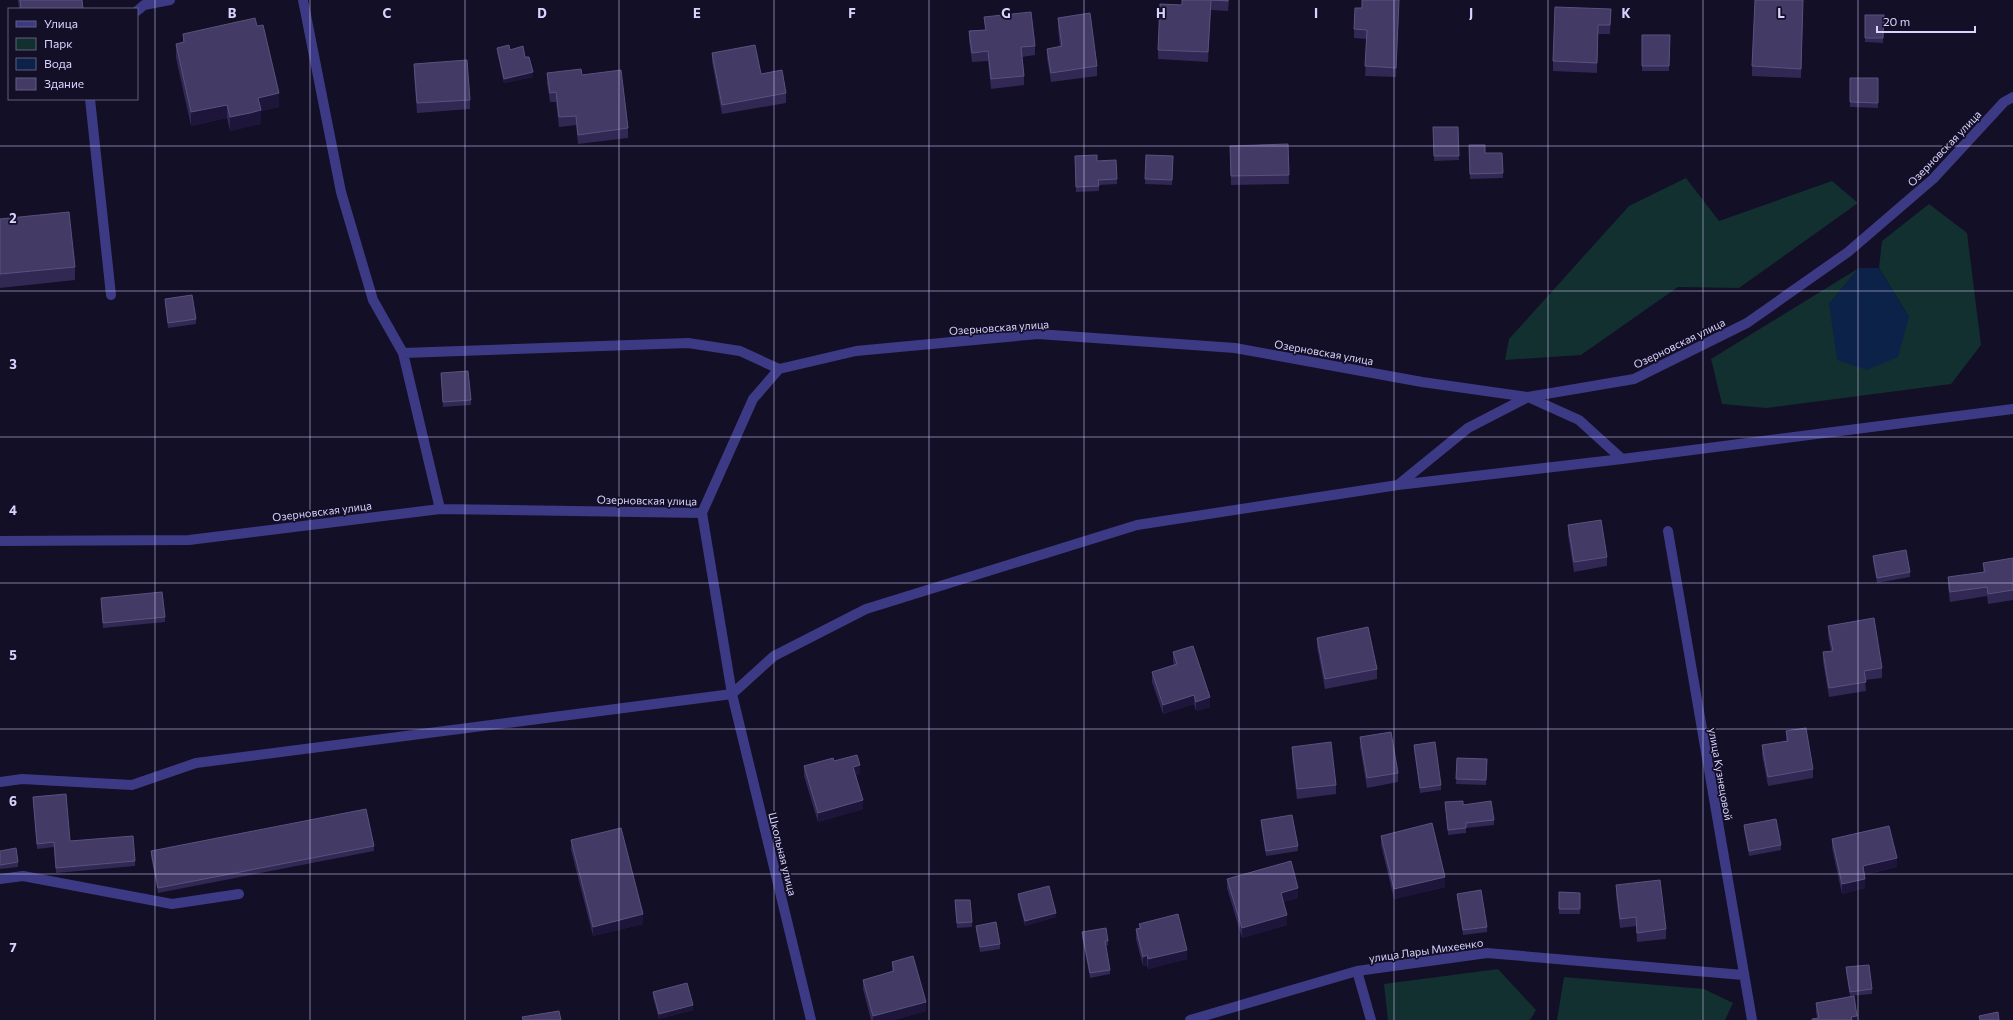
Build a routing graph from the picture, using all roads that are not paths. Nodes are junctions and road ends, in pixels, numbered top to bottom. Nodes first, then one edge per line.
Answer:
1 (170, 0) edge
2 (303, 0) edge
3 (138, 10) edge
4 (2013, 97) edge
5 (90, 100) edge
6 (111, 295) dead end
7 (403, 353) junction
8 (779, 369) junction
9 (1528, 397) junction
10 (2013, 409) edge
11 (1622, 459) junction
12 (1398, 485) junction
13 (440, 509) junction
14 (702, 513) junction
15 (1668, 531) dead end
16 (0, 542) edge
17 (732, 694) junction
18 (0, 782) edge
19 (0, 879) edge
20 (239, 894) dead end
21 (1357, 971) junction
22 (1743, 975) junction
23 (811, 1020) edge
24 (1190, 1020) edge
25 (1371, 1020) edge
26 (1752, 1020) edge

1 - 3 street
2 - 7 street
4 - 9 street, Озерновская улица
5 - 6 street
7 - 8 street
7 - 13 street
8 - 9 street, Озерновская улица
8 - 14 street, Озерновская улица
9 - 11 street
9 - 12 street
10 - 11 street
11 - 12 street
12 - 17 street
13 - 14 street, Озерновская улица
13 - 16 street, Озерновская улица
14 - 17 street, Школьная улица
15 - 22 street, улица Кузнецовой
17 - 18 street
17 - 23 street, Школьная улица
19 - 20 street
21 - 22 street, улица Лары Михеенко
21 - 24 street, улица Лары Михеенко
21 - 25 street
22 - 26 street, улица Кузнецовой

